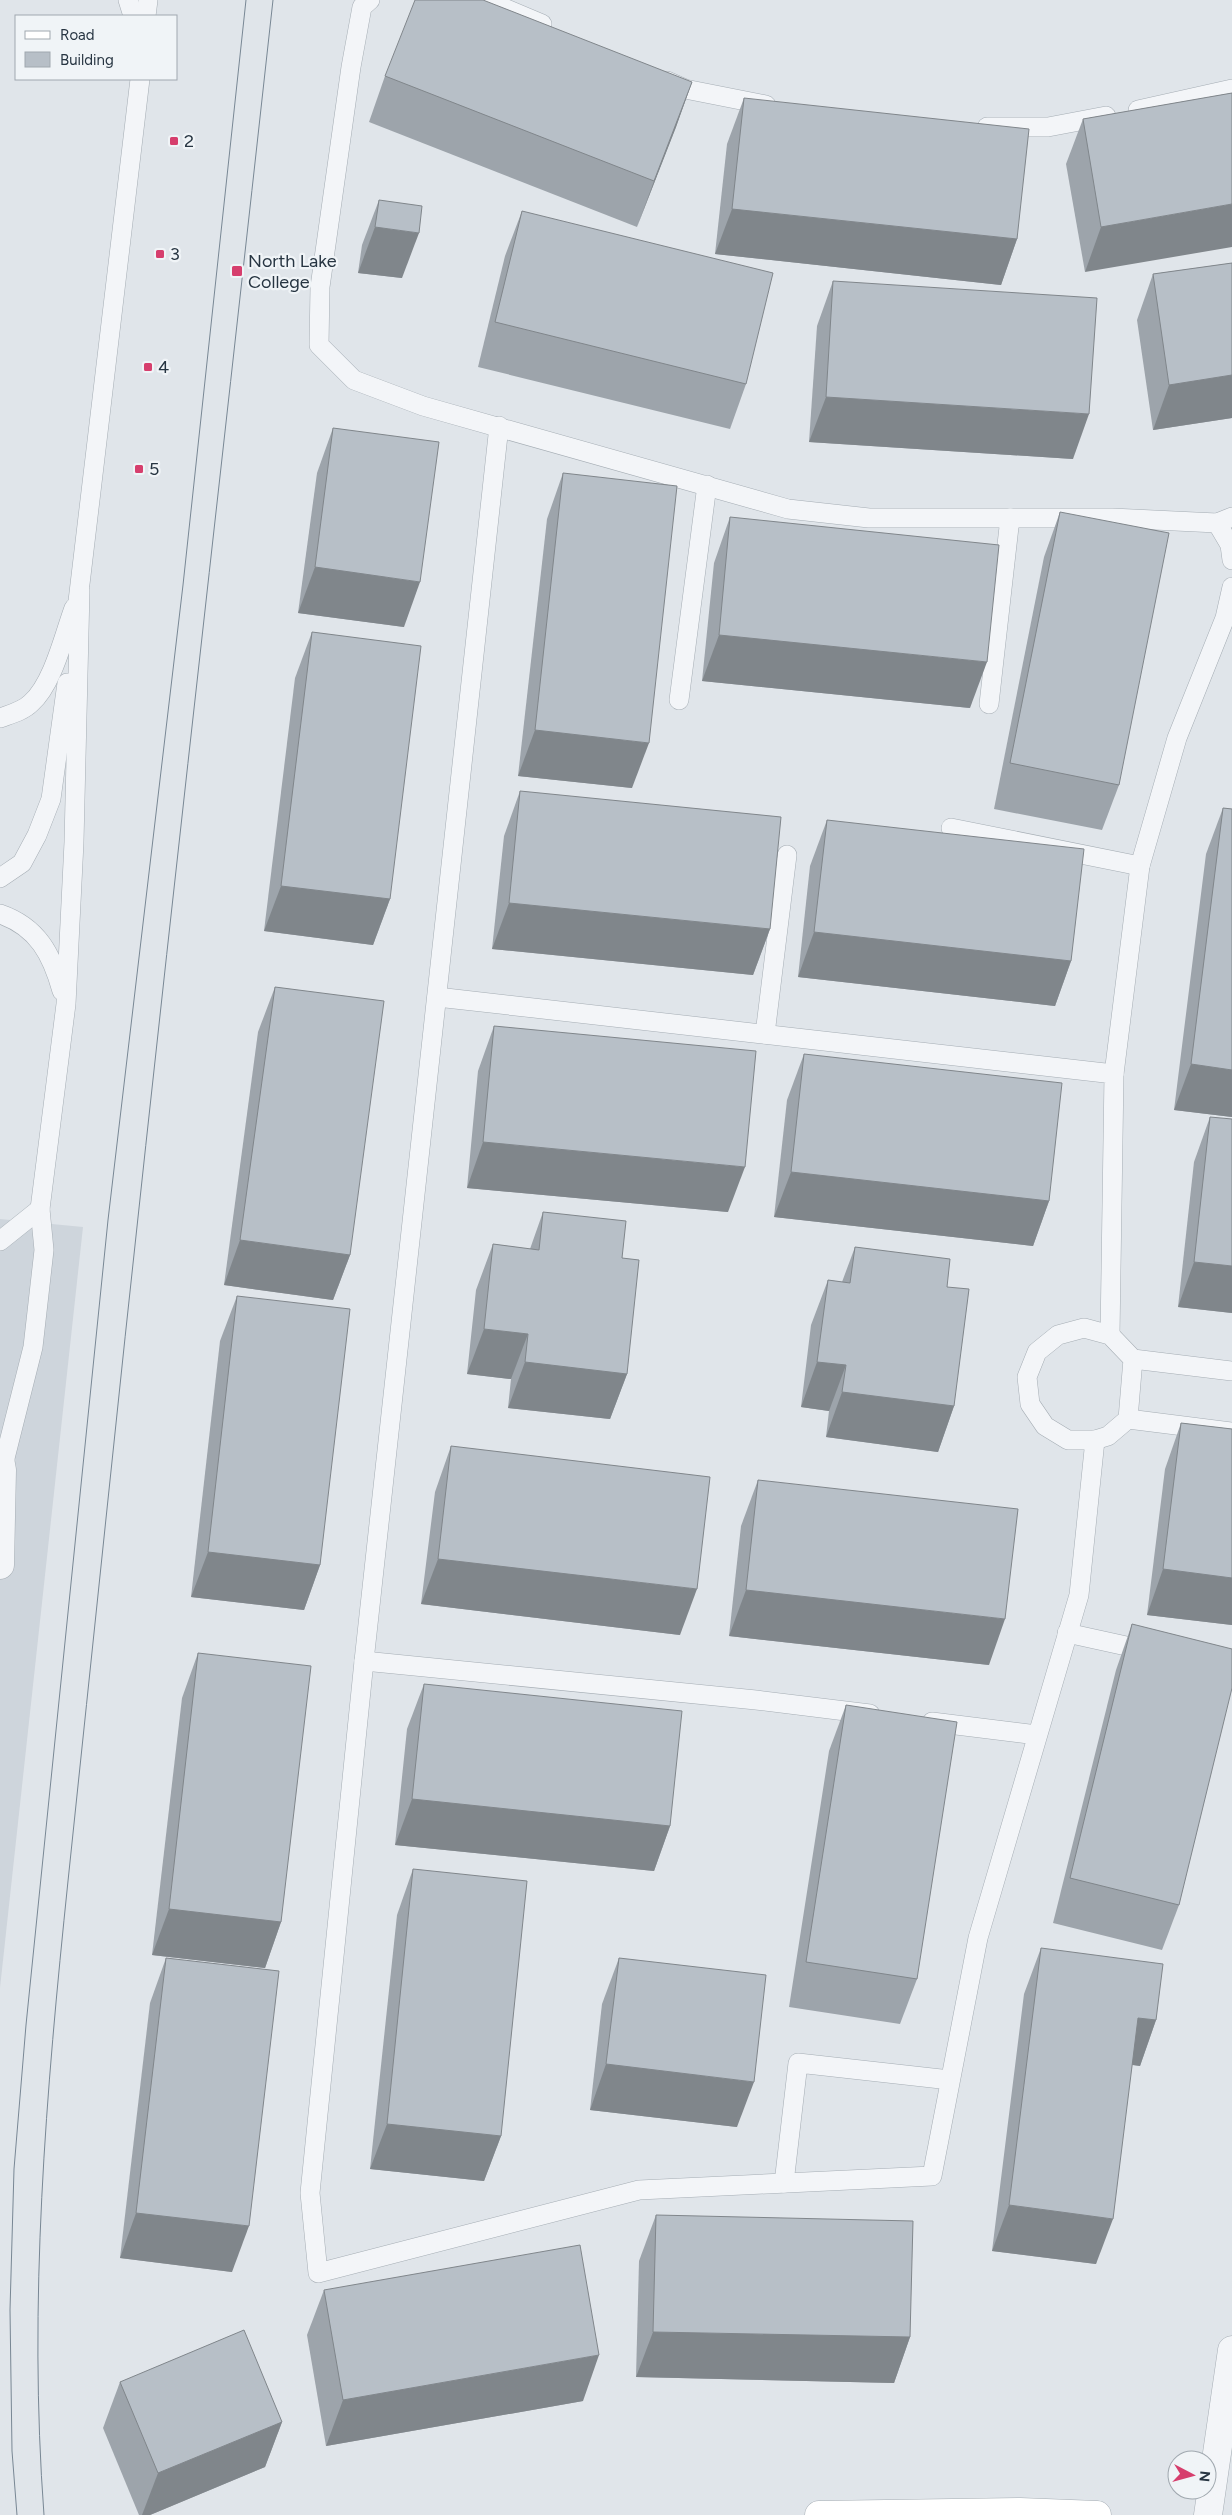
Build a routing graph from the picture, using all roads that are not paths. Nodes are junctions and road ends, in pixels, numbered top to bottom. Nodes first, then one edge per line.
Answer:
1 (128, 0) edge
2 (148, 0) edge
3 (370, 0) edge
4 (485, 0) edge
5 (133, 15) edge
6 (146, 15) edge
7 (562, 32) edge
8 (649, 73) edge
9 (140, 80) edge
10 (1232, 89) edge
11 (780, 108) edge
12 (972, 126) edge
13 (499, 426) junction
14 (706, 485) junction
15 (1010, 518) junction
16 (1224, 520) edge
17 (1232, 560) edge
18 (1232, 587) edge
19 (80, 590) junction
20 (679, 700) dead end
21 (989, 704) edge
22 (0, 718) edge
23 (951, 828) dead end
24 (788, 855) dead end
25 (1140, 866) junction
26 (0, 878) edge
27 (0, 914) edge
28 (437, 997) junction
29 (66, 1004) junction
30 (766, 1034) junction
31 (1114, 1074) junction
32 (40, 1209) junction
33 (0, 1241) edge
34 (1110, 1335) junction
35 (1133, 1359) junction
36 (1232, 1371) edge
37 (1128, 1419) junction
38 (1232, 1432) edge
39 (1095, 1440) junction
40 (1, 1464) edge
41 (0, 1566) edge
42 (1067, 1633) junction
43 (1164, 1654) edge
44 (364, 1661) junction
45 (891, 1717) edge
46 (911, 1719) edge
47 (1037, 1735) junction
48 (950, 2080) junction
49 (784, 2183) junction
50 (1232, 2350) edge
51 (819, 2515) edge
52 (1098, 2515) edge
53 (1208, 2515) edge

1 - 5 lane
2 - 6 lane
3 - 13 lane
4 - 7 lane
8 - 11 lane
9 - 19 lane
10 - 12 lane
13 - 14 lane
13 - 28 lane
14 - 15 lane
14 - 20 lane
15 - 16 lane
15 - 21 lane
16 - 17 lane
18 - 25 lane
19 - 22 lane
19 - 26 lane
19 - 29 lane
23 - 25 lane
24 - 30 lane
25 - 31 lane
27 - 29 lane
28 - 30 lane
28 - 44 lane
29 - 32 lane
30 - 31 lane
31 - 34 lane
32 - 33 lane
32 - 40 lane
34 - 35 lane
34 - 39 lane
35 - 36 lane
35 - 37 lane
37 - 38 lane
37 - 39 lane
39 - 42 lane
40 - 41 street
42 - 43 lane
42 - 47 lane
44 - 45 lane
44 - 49 lane
46 - 47 lane
47 - 48 lane
48 - 49 lane
48 - 49 lane
50 - 53 street
51 - 52 main road

